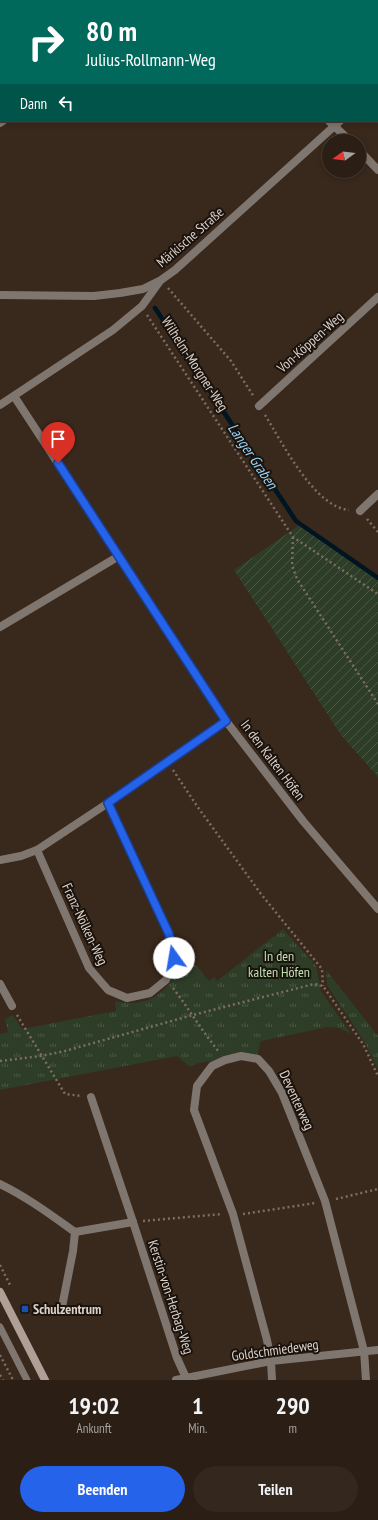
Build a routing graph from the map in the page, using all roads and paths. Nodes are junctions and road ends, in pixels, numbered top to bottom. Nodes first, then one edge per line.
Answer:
1 (335, 123) edge
2 (344, 134) edge
3 (366, 157) edge
4 (378, 170) edge
5 (161, 280) junction
6 (0, 295) edge
7 (378, 297) edge
8 (142, 306) junction
9 (14, 396) junction
10 (0, 405) edge
11 (259, 406) dead end
12 (378, 494) edge
13 (360, 511) dead end
14 (294, 536) junction
15 (119, 556) junction
16 (378, 594) edge
17 (0, 627) edge
18 (378, 704) edge
19 (226, 721) junction
20 (167, 762) junction
21 (108, 803) junction
22 (37, 850) junction
23 (0, 860) edge
24 (378, 909) edge
25 (166, 980) junction
26 (0, 984) edge
27 (323, 986) junction
28 (12, 1006) joint
29 (193, 1014) junction
30 (41, 1056) junction
31 (225, 1060) junction
32 (0, 1061) edge
33 (378, 1076) edge
34 (91, 1097) joint
35 (0, 1184) edge
36 (378, 1189) edge
37 (325, 1201) junction
38 (233, 1214) junction
39 (133, 1222) junction
40 (75, 1232) junction
41 (0, 1292) edge
42 (61, 1312) dead end
43 (0, 1328) edge
44 (378, 1350) edge
45 (364, 1351) junction
46 (0, 1355) edge
47 (271, 1361) junction
48 (0, 1375) edge
49 (186, 1379) edge
50 (3, 1380) edge
51 (13, 1380) edge
52 (28, 1380) edge
53 (45, 1380) edge
54 (176, 1380) edge
55 (272, 1380) edge
56 (366, 1380) edge

1 - 2 street
1 - 5 street, Märkische Straße
3 - 4 street
5 - 6 street, Märkische Straße
5 - 8 street
7 - 11 street, Von-Köppen-Weg
8 - 9 street
8 - 14 path, Wilhelm-Morgner-Weg
9 - 10 street
9 - 15 street, In den Kalten Höfen
12 - 13 street
14 - 16 path
14 - 18 path
15 - 17 street
15 - 19 street, In den Kalten Höfen
19 - 20 street
19 - 24 street, In den Kalten Höfen
20 - 21 street
20 - 27 path
21 - 22 street
21 - 25 street
22 - 23 street
22 - 25 street, Franz-Nölken-Weg
25 - 29 path
26 - 28 street
27 - 29 path
27 - 33 path
28 - 30 path
29 - 30 path
29 - 31 path
30 - 32 path
30 - 34 path
31 - 37 street, Deventerweg
31 - 38 street, Deventerweg
34 - 39 street, Kerstin-von-Herbag-Weg
35 - 40 street
36 - 37 path
37 - 38 path
37 - 45 street, Deventerweg
38 - 39 path
38 - 47 street, Deventerweg
39 - 40 street
39 - 49 street, Kerstin-von-Herbag-Weg
40 - 42 street
41 - 53 street
43 - 52 lane
44 - 45 street, Goldschmiedeweg
45 - 47 street, Goldschmiedeweg
45 - 56 street, Deventerweg
46 - 51 path
47 - 49 street, Goldschmiedeweg
47 - 55 street, Deventerweg
48 - 50 path
49 - 54 street, Goldschmiedeweg

